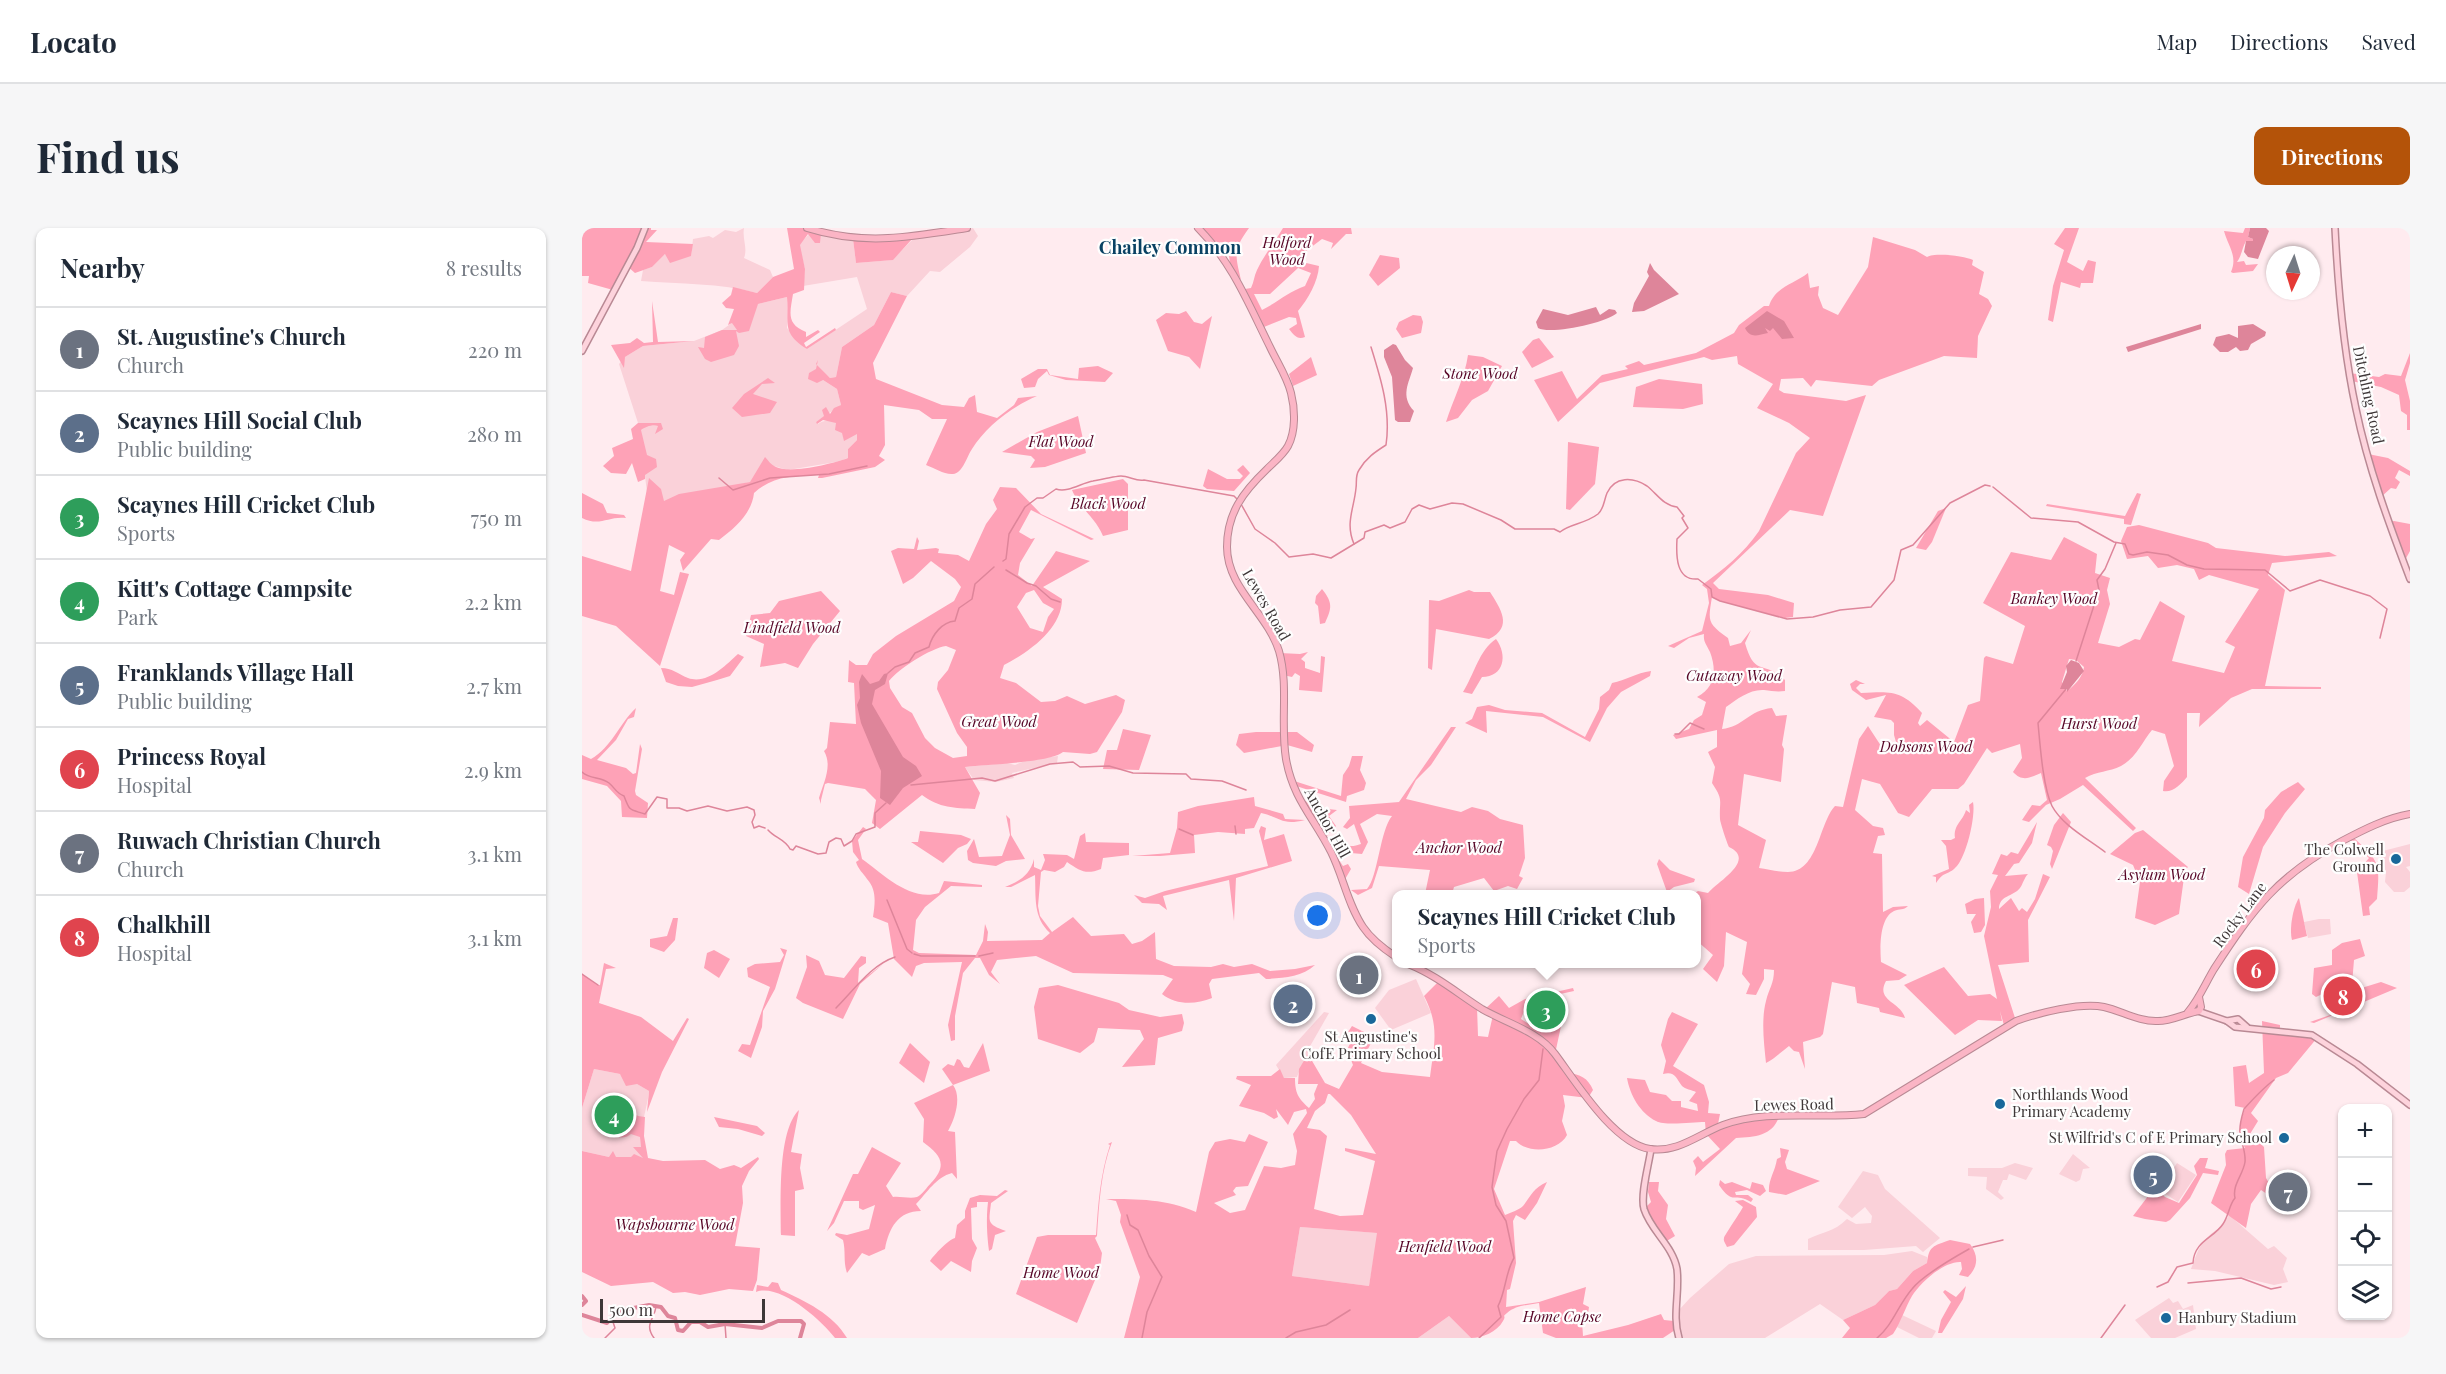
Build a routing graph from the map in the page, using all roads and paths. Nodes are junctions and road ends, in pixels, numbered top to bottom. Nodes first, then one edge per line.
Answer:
1 (645, 228) edge
2 (807, 228) edge
3 (967, 228) edge
4 (1198, 228) edge
5 (2335, 228) edge
6 (582, 351) edge
7 (2410, 579) edge
8 (1283, 717) joint
9 (2410, 814) edge
10 (1392, 954) edge
11 (1419, 968) edge
12 (2197, 1007) junction
13 (2410, 1105) edge
14 (1651, 1149) junction
15 (1679, 1338) edge

1 - 6 main road
2 - 3 highway
4 - 8 highway, Lewes Road
5 - 7 main road, Ditchling Road
8 - 10 highway, Anchor Hill
9 - 12 highway, Rocky Lane
11 - 14 highway
12 - 13 main road
12 - 14 highway, Lewes Road
14 - 15 main road

